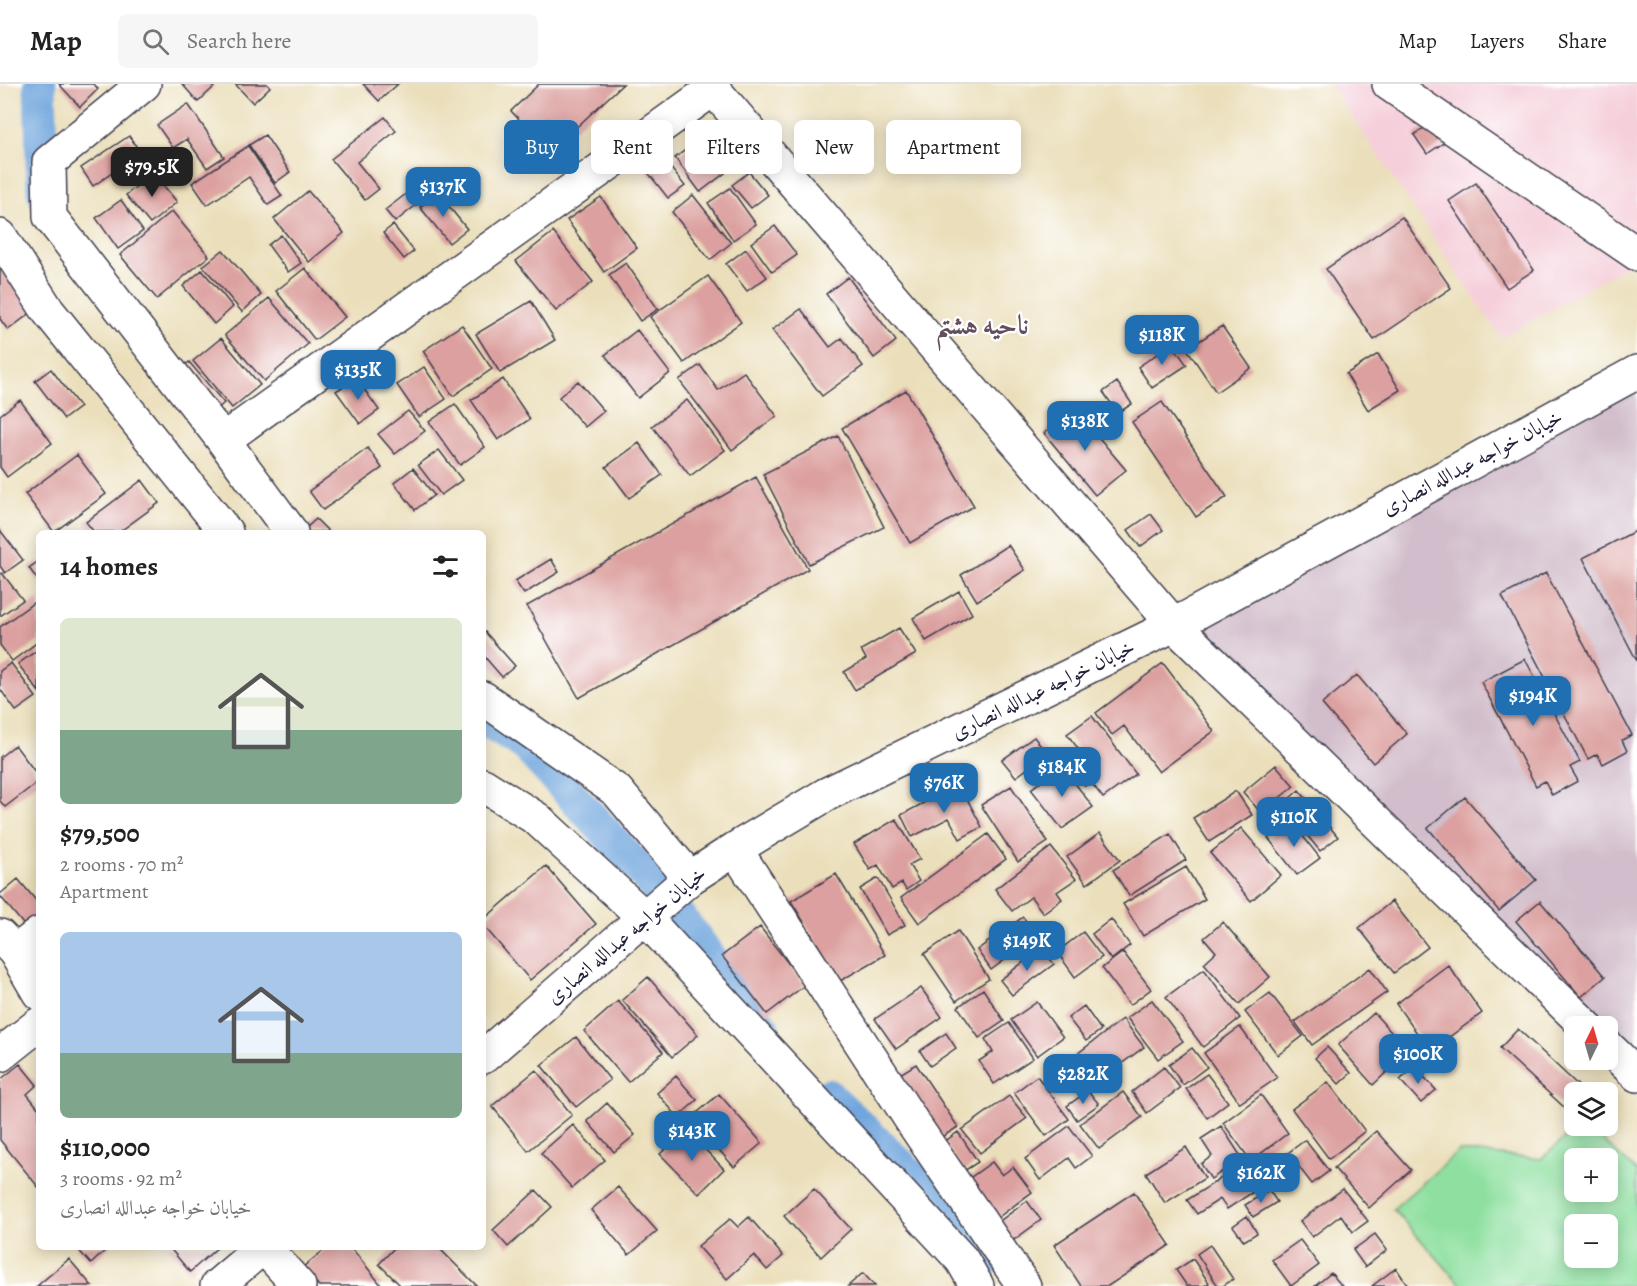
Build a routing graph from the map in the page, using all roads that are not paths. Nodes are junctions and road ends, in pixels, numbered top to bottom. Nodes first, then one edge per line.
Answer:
1 (144, 84) edge
2 (1389, 84) edge
3 (711, 86) edge
4 (0, 236) edge
5 (1637, 254) edge
6 (1637, 372) edge
7 (223, 440) junction
8 (224, 530) edge
9 (290, 530) edge
10 (1174, 625) junction
11 (486, 700) edge
12 (486, 787) edge
13 (735, 849) junction
14 (690, 878) junction
15 (644, 917) junction
16 (18, 940) edge
17 (36, 985) edge
18 (1576, 1016) edge
19 (36, 1026) edge
20 (486, 1054) edge
21 (0, 1055) edge
22 (1618, 1057) edge
23 (1637, 1075) edge
24 (260, 1250) edge
25 (267, 1250) edge
26 (217, 1286) edge
27 (299, 1286) edge
28 (977, 1286) edge
29 (1024, 1286) edge

1 - 7 street
2 - 5 street
3 - 7 street
3 - 10 street
4 - 8 street
6 - 10 street, خیابان خواجه عبدالله انصاری
7 - 9 street
10 - 13 street, خیابان خواجه عبدالله انصاری
10 - 18 street
11 - 14 street
12 - 15 street
13 - 14 street, خیابان خواجه عبدالله انصاری
13 - 29 street
14 - 15 street, خیابان خواجه عبدالله انصاری
15 - 20 street, خیابان خواجه عبدالله انصاری
15 - 28 street
16 - 17 street
19 - 21 street
22 - 23 street
24 - 26 street
25 - 27 street

